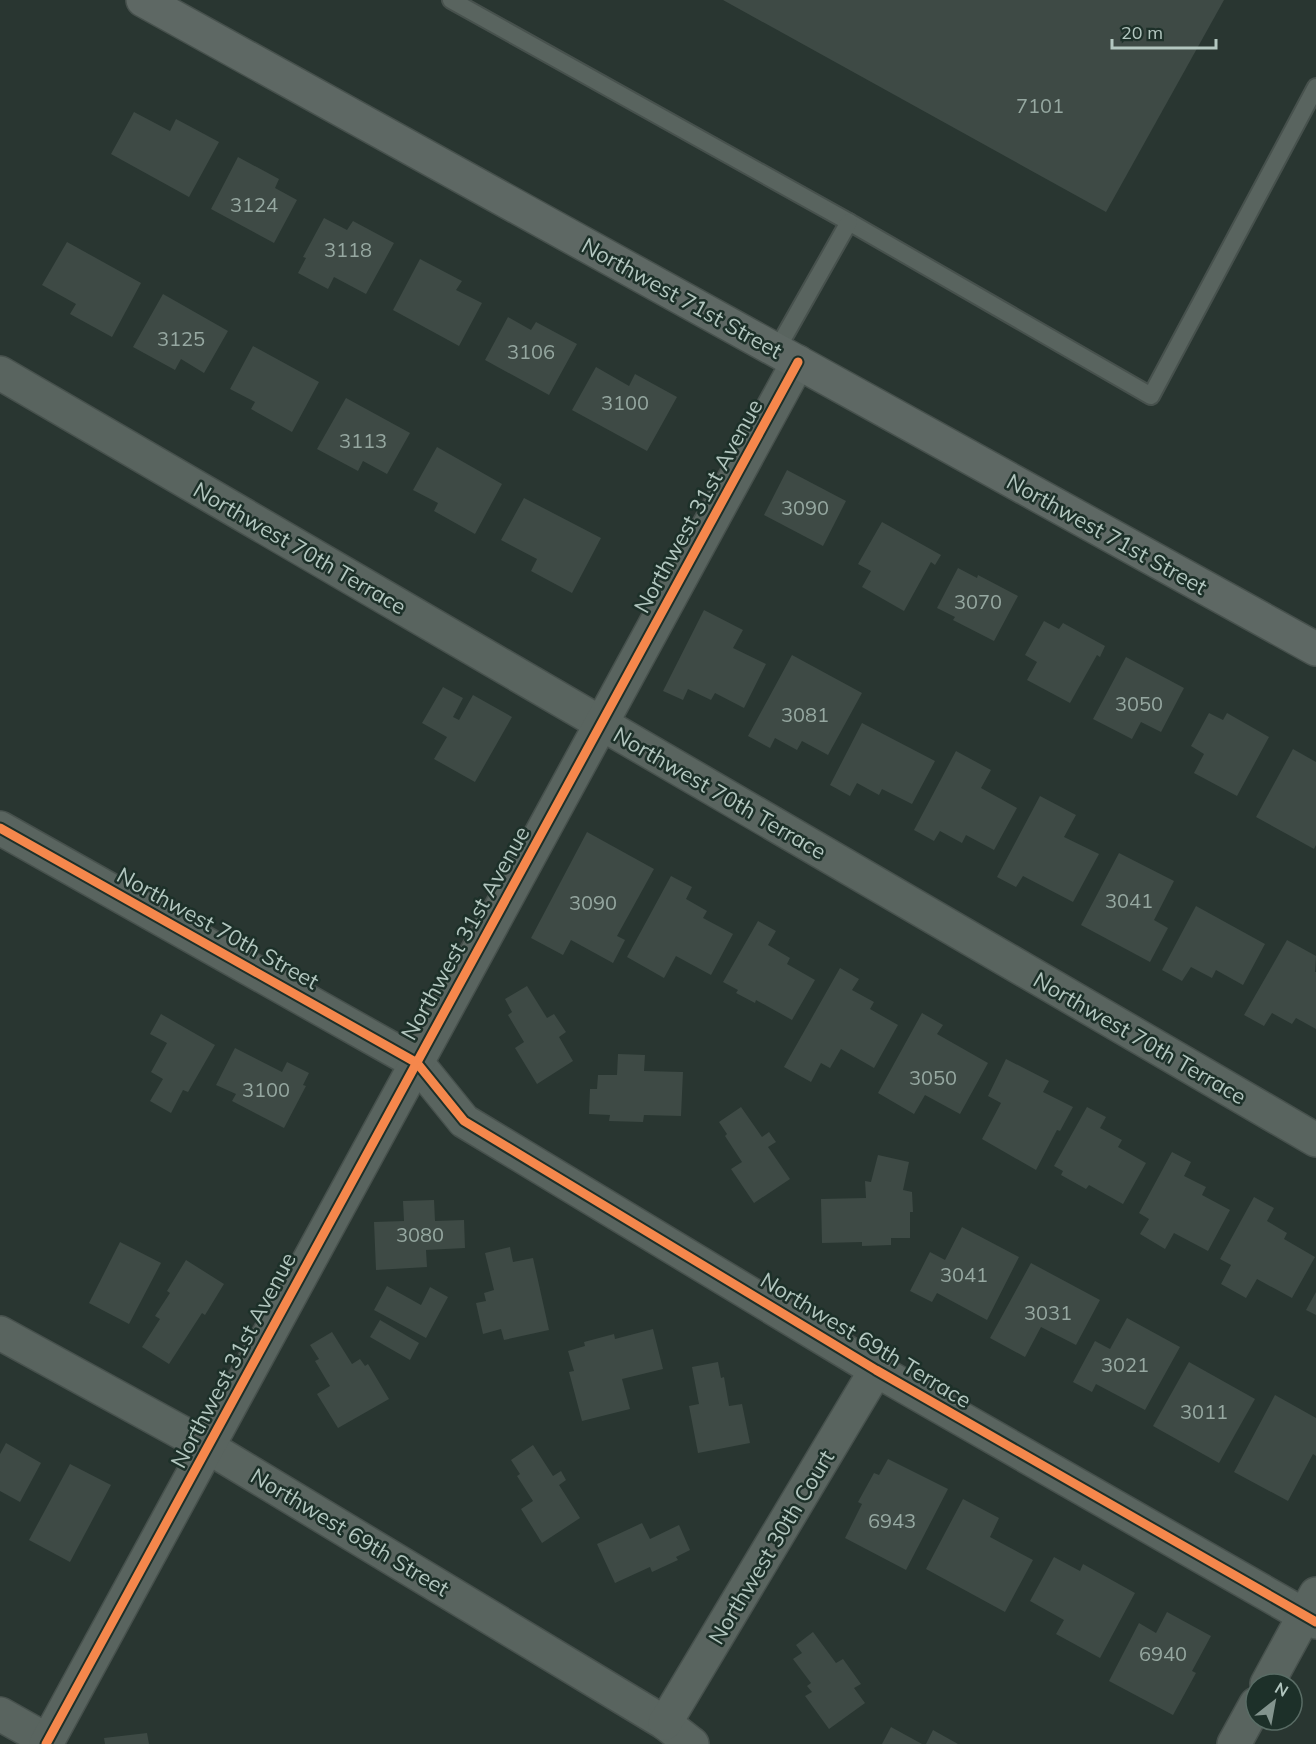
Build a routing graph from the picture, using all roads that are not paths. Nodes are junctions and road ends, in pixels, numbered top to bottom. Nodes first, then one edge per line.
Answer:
1 (143, 0) edge
2 (451, 0) edge
3 (1316, 87) edge
4 (849, 222) junction
5 (787, 357) junction
6 (0, 373) edge
7 (1316, 649) edge
8 (602, 724) junction
9 (0, 828) edge
10 (417, 1063) junction
11 (1316, 1140) edge
12 (0, 1334) edge
13 (876, 1370) junction
14 (208, 1447) junction
15 (1312, 1611) edge
16 (1274, 1672) edge
17 (0, 1714) edge
18 (664, 1723) junction
19 (1244, 1726) edge
20 (47, 1742) edge
21 (692, 1744) edge
22 (1234, 1744) edge

1 - 5 street, Northwest 71st Street
2 - 4 lane
3 - 4 lane
4 - 5 lane
5 - 7 street, Northwest 71st Street
5 - 8 street, Northwest 31st Avenue
6 - 8 street, Northwest 70th Terrace
8 - 10 street, Northwest 31st Avenue
8 - 11 street, Northwest 70th Terrace
9 - 10 street, Northwest 70th Street
10 - 13 street, Northwest 69th Terrace
10 - 14 street, Northwest 31st Avenue
12 - 14 street, Northwest 69th Street
13 - 15 street, Northwest 69th Terrace
13 - 18 street, Northwest 30th Court
14 - 18 street, Northwest 69th Street
14 - 20 street, Northwest 31st Avenue
15 - 16 street
17 - 20 street
18 - 21 street, Northwest 69th Street
19 - 22 street

